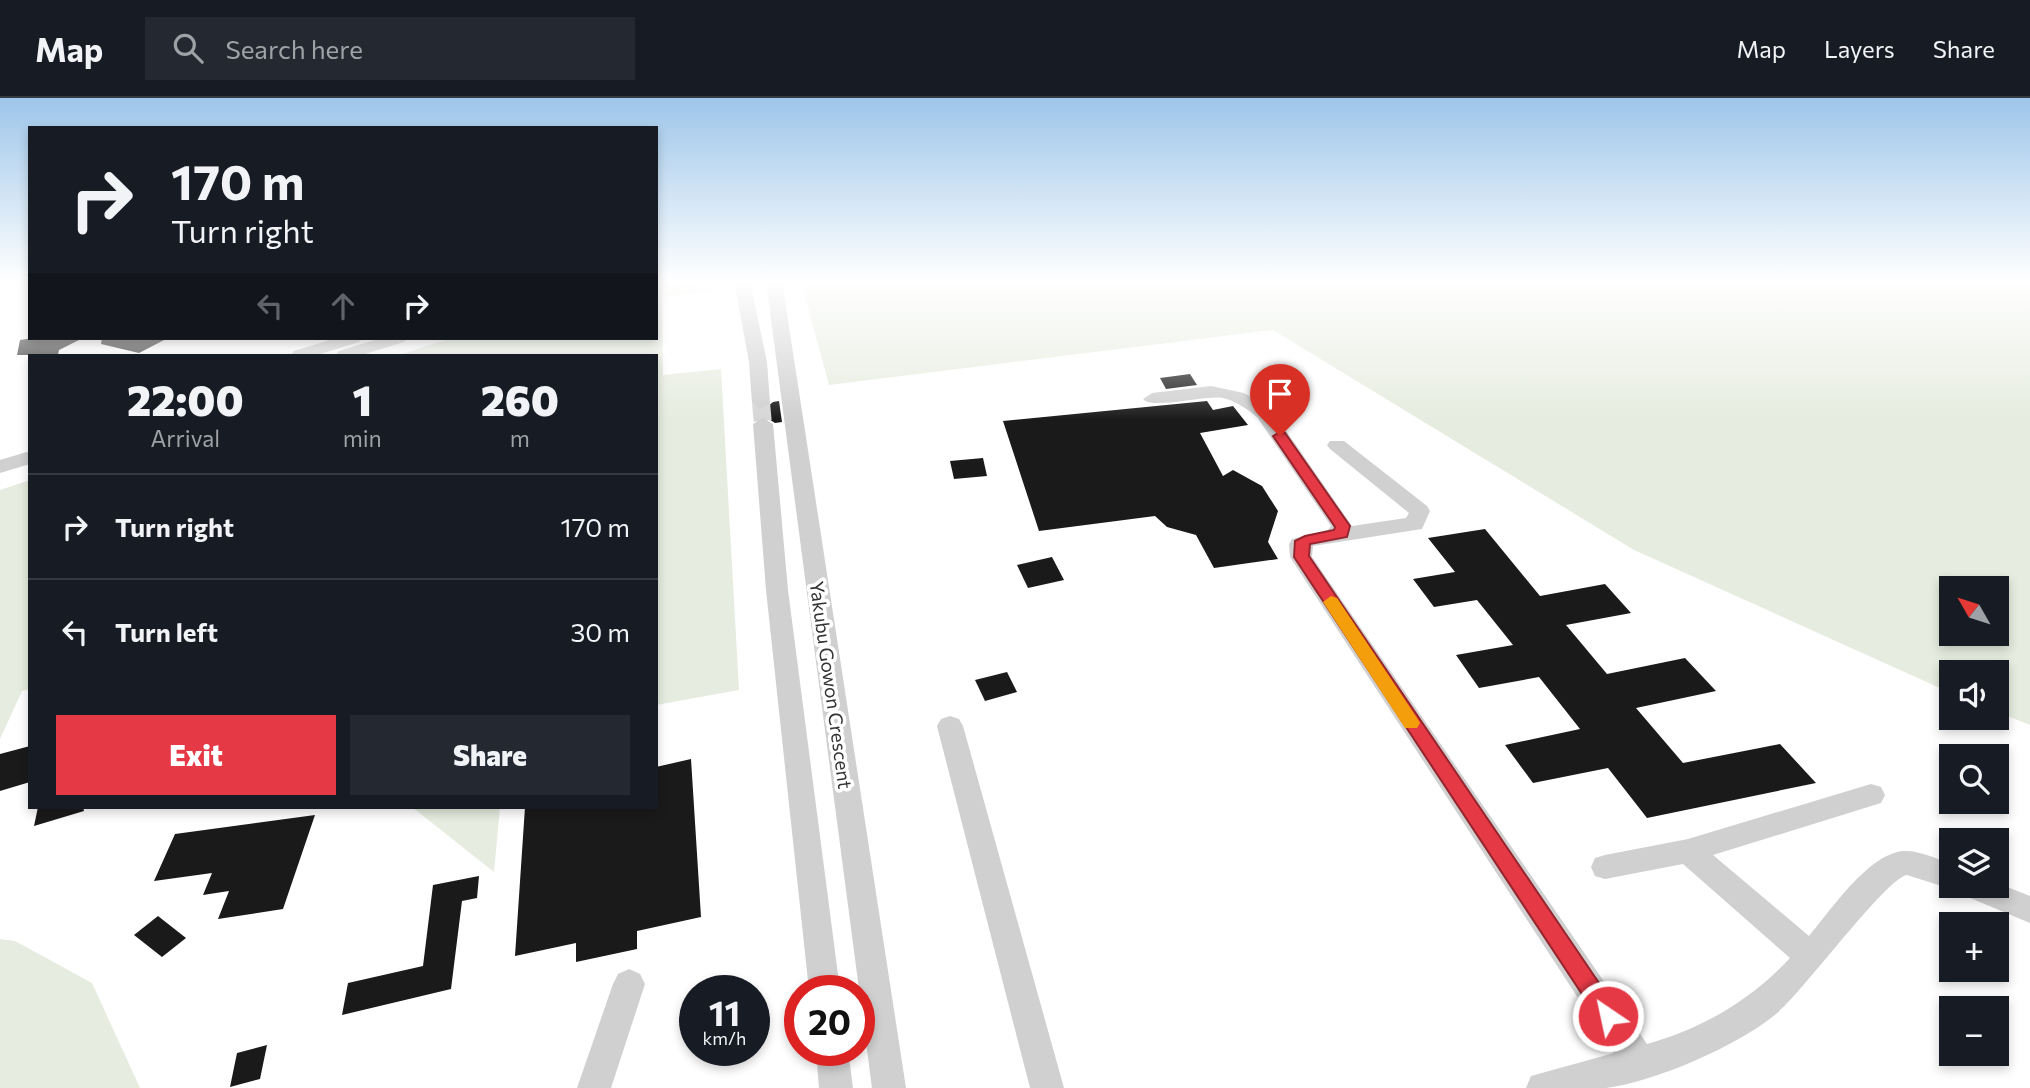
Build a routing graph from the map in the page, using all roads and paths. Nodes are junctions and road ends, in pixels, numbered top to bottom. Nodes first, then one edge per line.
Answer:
1 (751, 327) edge
2 (781, 327) edge
3 (347, 340) edge
4 (392, 340) edge
5 (303, 354) edge
6 (348, 354) edge
7 (1152, 399) dead end
8 (28, 443) edge
9 (1337, 445) dead end
10 (0, 451) edge
11 (28, 458) edge
12 (0, 467) edge
13 (1341, 534) junction
14 (950, 726) dead end
15 (1871, 796) dead end
16 (1688, 851) junction
17 (1605, 867) dead end
18 (1939, 872) edge
19 (2002, 898) edge
20 (2030, 910) edge
21 (1810, 956) junction
22 (823, 975) edge
23 (629, 984) dead end
24 (1639, 1061) junction
25 (834, 1066) edge
26 (594, 1088) edge
27 (836, 1088) edge
28 (888, 1088) edge
29 (1047, 1088) edge
30 (1543, 1088) edge

1 - 22 street
2 - 28 street, Yakubu Gowon Crescent
3 - 5 street
4 - 6 street
7 - 13 street
8 - 10 street
9 - 13 street
11 - 12 street
13 - 24 street
14 - 29 street
15 - 16 street
16 - 17 street
16 - 21 street
18 - 21 street
19 - 20 street
21 - 24 street
23 - 26 street
24 - 30 street
25 - 27 street

